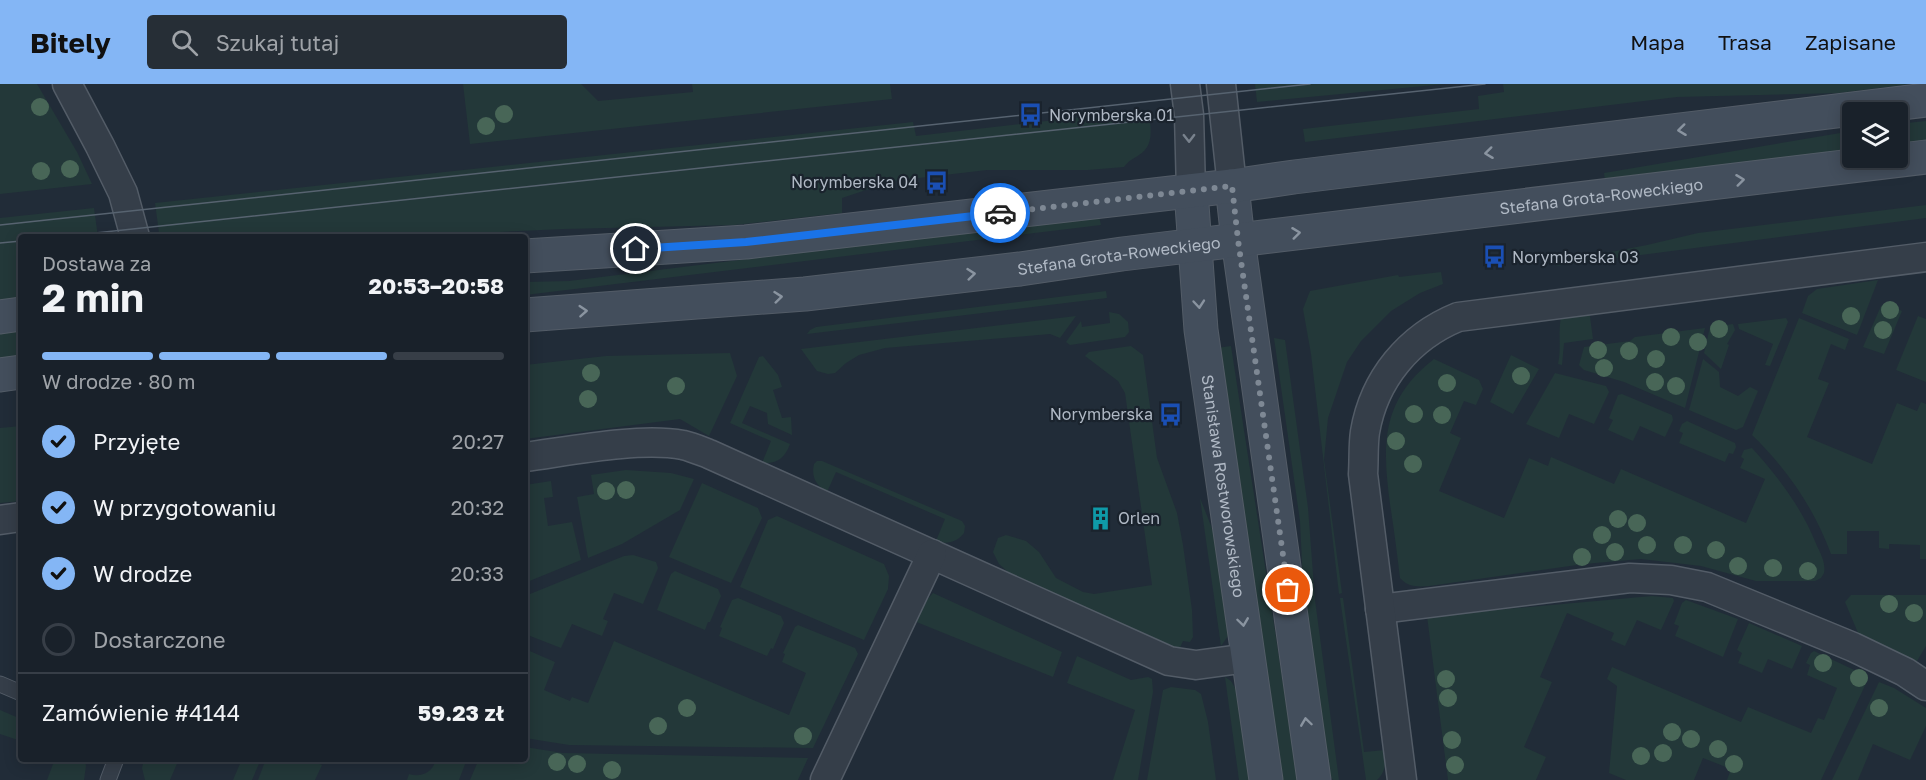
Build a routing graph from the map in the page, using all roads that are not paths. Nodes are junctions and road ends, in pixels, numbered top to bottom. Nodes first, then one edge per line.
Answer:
1 (67, 84) edge
2 (1185, 84) edge
3 (1221, 84) edge
4 (1926, 100) edge
5 (1926, 157) edge
6 (1232, 186) junction
7 (1191, 191) junction
8 (134, 234) edge
9 (1238, 240) junction
10 (1195, 245) junction
11 (528, 256) edge
12 (1926, 257) edge
13 (18, 314) edge
14 (528, 315) edge
15 (0, 317) edge
16 (18, 372) edge
17 (0, 375) edge
18 (528, 457) edge
19 (18, 517) edge
20 (0, 520) edge
21 (932, 554) junction
22 (1380, 609) junction
23 (1248, 658) junction
24 (0, 684) edge
25 (1926, 686) edge
26 (18, 692) edge
27 (115, 762) edge
28 (108, 780) edge
29 (825, 780) edge
30 (1266, 780) edge
31 (1314, 780) edge
32 (1402, 780) edge

1 - 8 street
2 -> 7 street
3 - 6 street
4 -> 6 main road
9 -> 5 main road, Stefana Grota-Roweckiego
6 - 7 main road
6 - 9 main road
7 - 10 main road, Stanisława Rostworowskiego
7 - 11 main road
9 - 10 main road, Stefana Grota-Roweckiego
31 -> 9 main road
14 -> 10 main road, Stefana Grota-Roweckiego
10 -> 23 main road, Stanisława Rostworowskiego
12 - 22 street
13 - 15 main road
16 - 17 main road
18 - 21 street
19 - 20 street
21 - 23 street
21 - 29 street
22 - 25 street
22 - 32 street
23 - 30 main road, Stanisława Rostworowskiego
24 - 26 lane
27 - 28 lane

